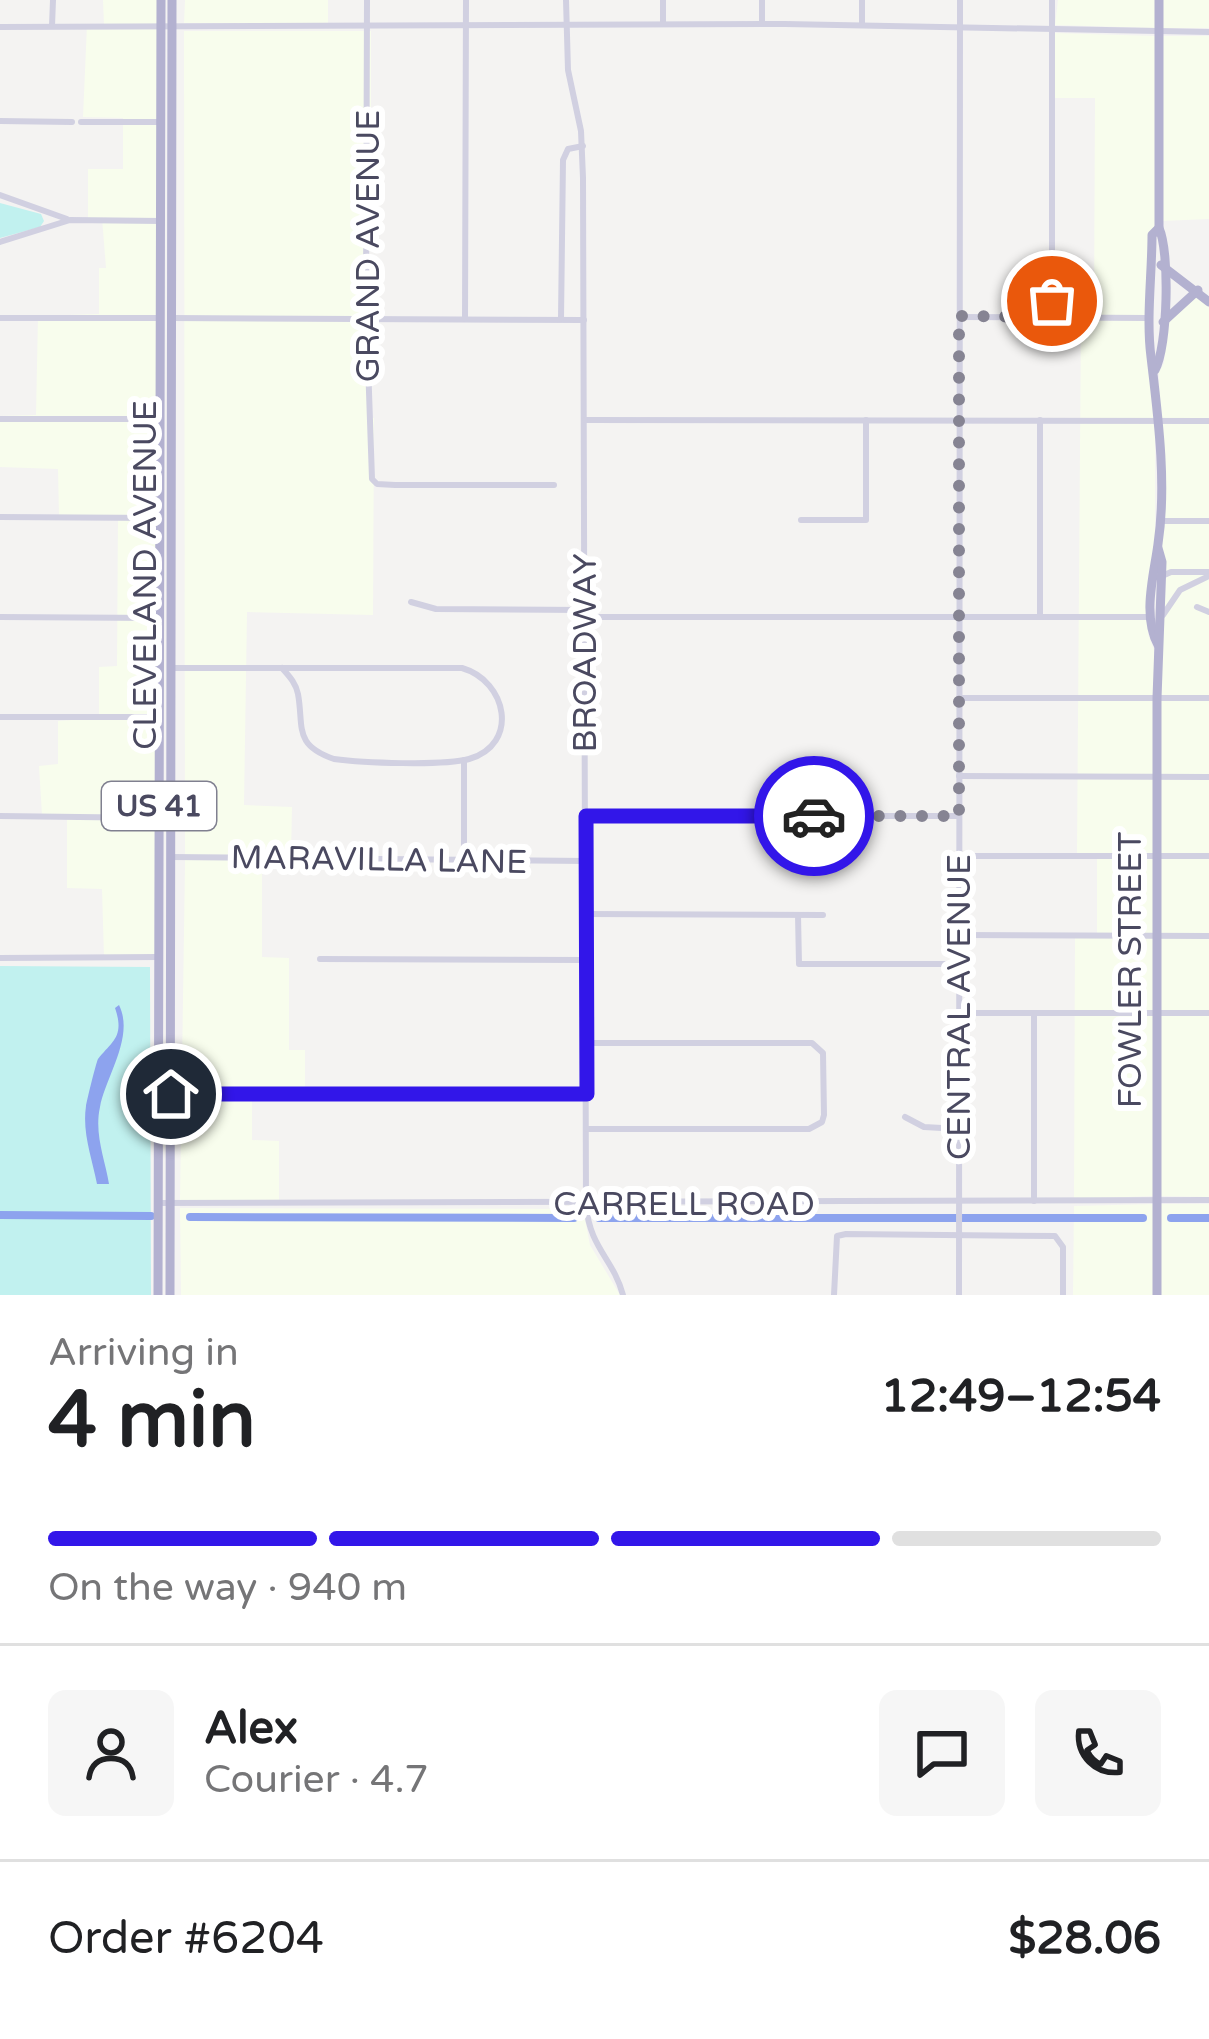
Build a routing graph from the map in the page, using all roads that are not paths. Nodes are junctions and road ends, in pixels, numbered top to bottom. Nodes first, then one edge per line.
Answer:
1 (52, 0) edge
2 (161, 0) edge
3 (172, 0) edge
4 (367, 0) edge
5 (466, 0) edge
6 (566, 0) edge
7 (663, 0) edge
8 (762, 0) edge
9 (862, 0) edge
10 (960, 0) edge
11 (1052, 0) edge
12 (1159, 0) edge
13 (663, 24) junction
14 (762, 24) junction
15 (862, 25) junction
16 (960, 26) junction
17 (0, 27) edge
18 (52, 27) junction
19 (366, 27) junction
20 (567, 27) junction
21 (166, 28) junction
22 (466, 28) junction
23 (1052, 29) junction
24 (1159, 32) junction
25 (1209, 32) edge
26 (0, 122) edge
27 (161, 122) junction
28 (583, 146) junction
29 (2, 197) edge
30 (47, 212) junction
31 (70, 220) junction
32 (160, 221) junction
33 (47, 227) junction
34 (1159, 228) junction
35 (0, 242) edge
36 (1152, 252) junction
37 (1164, 269) junction
38 (1198, 290) junction
39 (1209, 302) edge
40 (959, 316) junction
41 (1052, 317) junction
42 (0, 318) edge
43 (166, 318) junction
44 (1151, 318) junction
45 (366, 319) junction
46 (465, 319) junction
47 (561, 319) junction
48 (584, 320) junction
49 (1163, 322) junction
50 (1157, 365) junction
51 (0, 419) edge
52 (160, 419) junction
53 (584, 420) junction
54 (866, 420) junction
55 (960, 420) junction
56 (1040, 420) junction
57 (1159, 421) junction
58 (1209, 421) edge
59 (554, 485) dead end
60 (0, 518) edge
61 (165, 518) junction
62 (801, 520) dead end
63 (1159, 520) junction
64 (1209, 521) edge
65 (1209, 574) edge
66 (1157, 578) junction
67 (411, 602) dead end
68 (1197, 607) dead end
69 (1209, 612) edge
70 (585, 613) junction
71 (959, 616) junction
72 (1040, 616) junction
73 (0, 617) edge
74 (160, 618) junction
75 (1156, 618) junction
76 (172, 668) junction
77 (282, 668) junction
78 (959, 698) junction
79 (1157, 698) junction
80 (1209, 698) edge
81 (0, 717) edge
82 (159, 717) junction
83 (464, 760) junction
84 (959, 776) junction
85 (1157, 777) junction
86 (1209, 777) edge
87 (0, 816) edge
88 (586, 816) junction
89 (959, 816) junction
90 (159, 824) junction
91 (959, 856) junction
92 (1157, 856) junction
93 (1209, 856) edge
94 (171, 857) junction
95 (464, 861) junction
96 (586, 861) junction
97 (587, 914) junction
98 (798, 915) junction
99 (823, 915) dead end
100 (959, 935) junction
101 (1157, 935) junction
102 (1209, 936) edge
103 (0, 958) edge
104 (159, 958) junction
105 (320, 959) dead end
106 (586, 960) junction
107 (960, 964) junction
108 (171, 986) junction
109 (1156, 1012) junction
110 (960, 1013) junction
111 (1034, 1013) junction
112 (1209, 1013) edge
113 (587, 1043) junction
114 (171, 1094) junction
115 (587, 1094) junction
116 (905, 1117) dead end
117 (587, 1129) junction
118 (960, 1129) junction
119 (1157, 1200) junction
120 (1209, 1201) edge
121 (165, 1203) junction
122 (1034, 1203) junction
123 (586, 1205) junction
124 (959, 1207) junction
125 (959, 1231) junction
126 (158, 1295) edge
127 (170, 1295) edge
128 (623, 1295) edge
129 (834, 1295) edge
130 (958, 1295) edge
131 (1063, 1295) edge
132 (1157, 1295) edge

1 - 18 street
2 - 21 main road, CLEVELAND AVENUE / US 41
3 - 21 main road, CLEVELAND AVENUE / US 41
4 - 19 street, GRAND AVENUE
5 - 22 street
6 - 20 street, BROADWAY
7 - 13 street
8 - 14 street
9 - 15 street
10 - 16 street, CENTRAL AVENUE
11 - 23 street
12 - 24 main road, FOWLER STREET
13 - 14 street
13 - 20 street
14 - 15 street
15 - 16 street
16 - 23 street
16 - 40 street, CENTRAL AVENUE
17 - 18 street
18 - 21 street
19 - 21 street
19 - 22 street
19 - 45 street, GRAND AVENUE
20 - 22 street
20 - 28 street, BROADWAY
21 - 27 main road, CLEVELAND AVENUE / US 41
21 - 43 main road, CLEVELAND AVENUE / US 41
22 - 46 street
23 - 24 street
23 - 41 street
24 - 25 street
24 - 34 main road, FOWLER STREET
26 - 27 street
27 - 32 main road, CLEVELAND AVENUE / US 41
28 - 47 street
28 - 48 street, BROADWAY
29 - 30 street
30 - 31 street
30 - 33 street
31 - 32 street
31 - 33 street
32 - 43 main road, CLEVELAND AVENUE / US 41
33 - 35 street
34 - 36 main road, FOWLER STREET
34 - 37 main road, FOWLER STREET
36 - 37 main road
36 - 44 main road, FOWLER STREET
37 - 38 main road
37 - 49 main road, FOWLER STREET
38 - 39 main road
38 - 49 main road
40 - 41 street
40 - 55 street, CENTRAL AVENUE
41 - 44 street
42 - 43 street
43 - 45 street
43 - 52 main road, CLEVELAND AVENUE / US 41
43 - 61 main road, CLEVELAND AVENUE / US 41
44 - 50 main road, FOWLER STREET
45 - 46 street
45 - 59 street, GRAND AVENUE
46 - 47 street
47 - 48 street
48 - 53 street, BROADWAY
49 - 50 main road, FOWLER STREET
50 - 57 main road, FOWLER STREET
51 - 52 street
52 - 61 main road, CLEVELAND AVENUE / US 41
53 - 54 street
53 - 70 street, BROADWAY
54 - 55 street
54 - 62 street
55 - 56 street
55 - 71 street, CENTRAL AVENUE
56 - 57 street
56 - 72 street
57 - 58 street
57 - 63 main road, FOWLER STREET
60 - 61 street
61 - 74 main road, CLEVELAND AVENUE / US 41
61 - 76 main road, CLEVELAND AVENUE / US 41
63 - 64 street
63 - 66 main road, FOWLER STREET
65 - 66 street
65 - 75 street
66 - 75 main road, FOWLER STREET
67 - 70 street
68 - 69 street
70 - 71 street
70 - 88 street, BROADWAY
71 - 72 street
71 - 78 street, CENTRAL AVENUE
72 - 75 street
73 - 74 street
74 - 82 main road, CLEVELAND AVENUE / US 41
75 - 79 main road, FOWLER STREET
76 - 77 street
76 - 94 main road, CLEVELAND AVENUE / US 41
77 - 83 street
77 - 83 street
78 - 79 street
78 - 84 street, CENTRAL AVENUE
79 - 80 street
79 - 85 main road, FOWLER STREET
81 - 82 street
82 - 90 main road, CLEVELAND AVENUE / US 41
83 - 95 street
84 - 85 street
84 - 89 street, CENTRAL AVENUE
85 - 86 street
85 - 92 main road, FOWLER STREET
87 - 90 street
88 - 89 street
88 - 96 street, BROADWAY
89 - 91 street, CENTRAL AVENUE
90 - 94 main road
90 - 104 main road, CLEVELAND AVENUE / US 41
91 - 92 street
91 - 100 street, CENTRAL AVENUE
92 - 93 street
92 - 101 main road, FOWLER STREET
94 - 95 street, MARAVILLA LANE
94 - 108 main road, CLEVELAND AVENUE / US 41
95 - 96 street, MARAVILLA LANE
96 - 97 street, BROADWAY
97 - 98 street
97 - 106 street, BROADWAY
98 - 99 street
98 - 107 street
100 - 101 street
100 - 107 street, CENTRAL AVENUE
101 - 102 street
101 - 109 main road, FOWLER STREET
103 - 104 street
104 - 108 main road
104 - 121 main road, CLEVELAND AVENUE / US 41
105 - 106 street
106 - 113 street, BROADWAY
107 - 110 street, CENTRAL AVENUE
108 - 114 main road, CLEVELAND AVENUE / US 41
109 - 111 street
109 - 112 street
109 - 119 main road, FOWLER STREET
110 - 111 street
110 - 118 street, CENTRAL AVENUE
111 - 122 street
113 - 115 street, BROADWAY
113 - 117 street
114 - 115 street
114 - 121 main road, CLEVELAND AVENUE / US 41
115 - 117 street, BROADWAY
116 - 118 street
117 - 123 street, BROADWAY
118 - 124 street, CENTRAL AVENUE
119 - 120 street, CARRELL ROAD
119 - 122 street, CARRELL ROAD
119 - 132 main road, FOWLER STREET
121 - 123 street, CARRELL ROAD
121 - 126 main road, CLEVELAND AVENUE / US 41
121 - 127 main road, CLEVELAND AVENUE / US 41
122 - 124 street, CARRELL ROAD
123 - 124 street, CARRELL ROAD
123 - 128 street, BROADWAY
124 - 125 street, CENTRAL AVENUE
125 - 129 street
125 - 130 street, CENTRAL AVENUE
125 - 131 street

